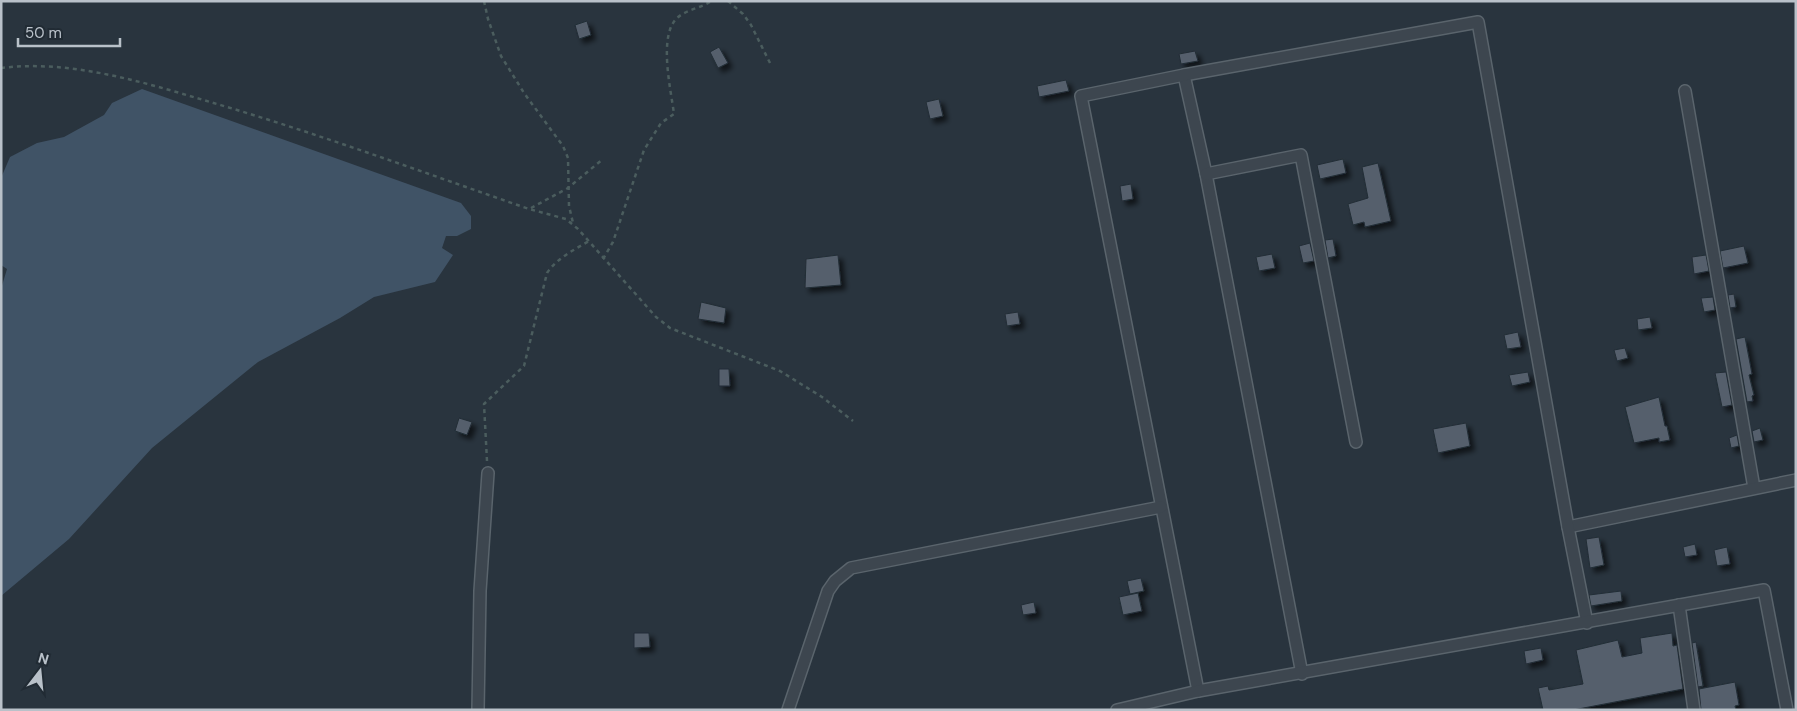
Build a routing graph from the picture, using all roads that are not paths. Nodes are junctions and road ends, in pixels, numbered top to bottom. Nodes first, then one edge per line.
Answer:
1 (1184, 75) junction
2 (1685, 91) dead end
3 (1206, 174) junction
4 (1356, 442) dead end
5 (488, 473) road end
6 (1796, 480) edge
7 (1754, 488) junction
8 (1161, 507) junction
9 (1568, 527) junction
10 (1679, 606) junction
11 (1587, 623) junction
12 (1302, 674) junction
13 (1796, 687) edge
14 (1784, 689) junction
15 (1198, 691) junction
16 (478, 710) edge
17 (788, 710) edge
18 (1117, 710) edge
19 (1694, 710) edge
20 (1788, 710) edge

1 - 3 street
1 - 8 street
1 - 9 street
2 - 7 street
3 - 4 street
3 - 12 street
5 - 16 street
6 - 7 street
7 - 9 street
8 - 15 street
8 - 17 street
9 - 11 street
10 - 11 street
10 - 14 street
10 - 19 street
11 - 12 street
12 - 15 street
13 - 14 street
14 - 20 street
15 - 18 street

